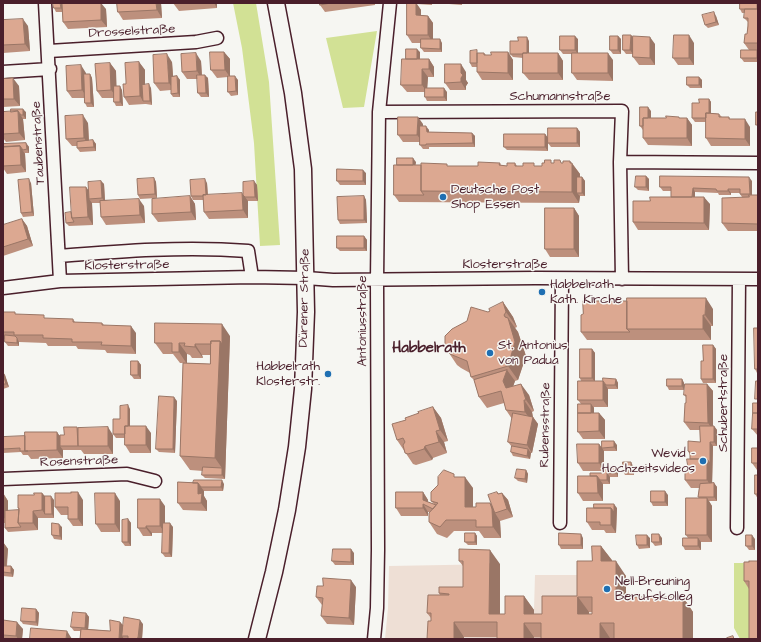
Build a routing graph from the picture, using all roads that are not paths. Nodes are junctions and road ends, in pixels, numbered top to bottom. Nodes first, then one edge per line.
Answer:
1 (46, 3) edge
2 (276, 3) edge
3 (390, 3) edge
4 (217, 38) dead end
5 (49, 51) junction
6 (50, 68) junction
7 (3, 72) edge
8 (379, 112) junction
9 (620, 162) junction
10 (758, 163) edge
11 (59, 256) junction
12 (252, 277) junction
13 (306, 278) junction
14 (562, 279) junction
15 (622, 279) junction
16 (739, 279) junction
17 (758, 279) edge
18 (377, 280) junction
19 (60, 281) junction
20 (3, 288) edge
21 (3, 479) edge
22 (155, 481) dead end
23 (560, 523) dead end
24 (737, 528) dead end
25 (257, 639) edge
26 (374, 639) edge

1 - 5 street, Taubenstraße
2 - 13 main road, Dürener Straße
3 - 8 street, Antoniusstraße
4 - 5 street, Drosselstraße
5 - 6 street, Taubenstraße
6 - 7 street
6 - 11 street, Taubenstraße
8 - 9 street, Schumannstraße
8 - 18 street, Antoniusstraße
9 - 10 street
9 - 15 street, Schumannstraße
11 - 12 street, Klosterstraße
11 - 19 street, Taubenstraße
12 - 13 street, Klosterstraße
12 - 19 street, Klosterstraße
13 - 18 street, Klosterstraße
13 - 25 main road, Dürener Straße
14 - 15 street, Klosterstraße
14 - 18 street, Klosterstraße
14 - 23 street, Rubensstraße
15 - 16 street, Klosterstraße
16 - 17 street, Klosterstraße
16 - 24 street, Schubertstraße
18 - 26 street, Antoniusstraße
19 - 20 street, Klosterstraße
21 - 22 street, Rosenstraße

